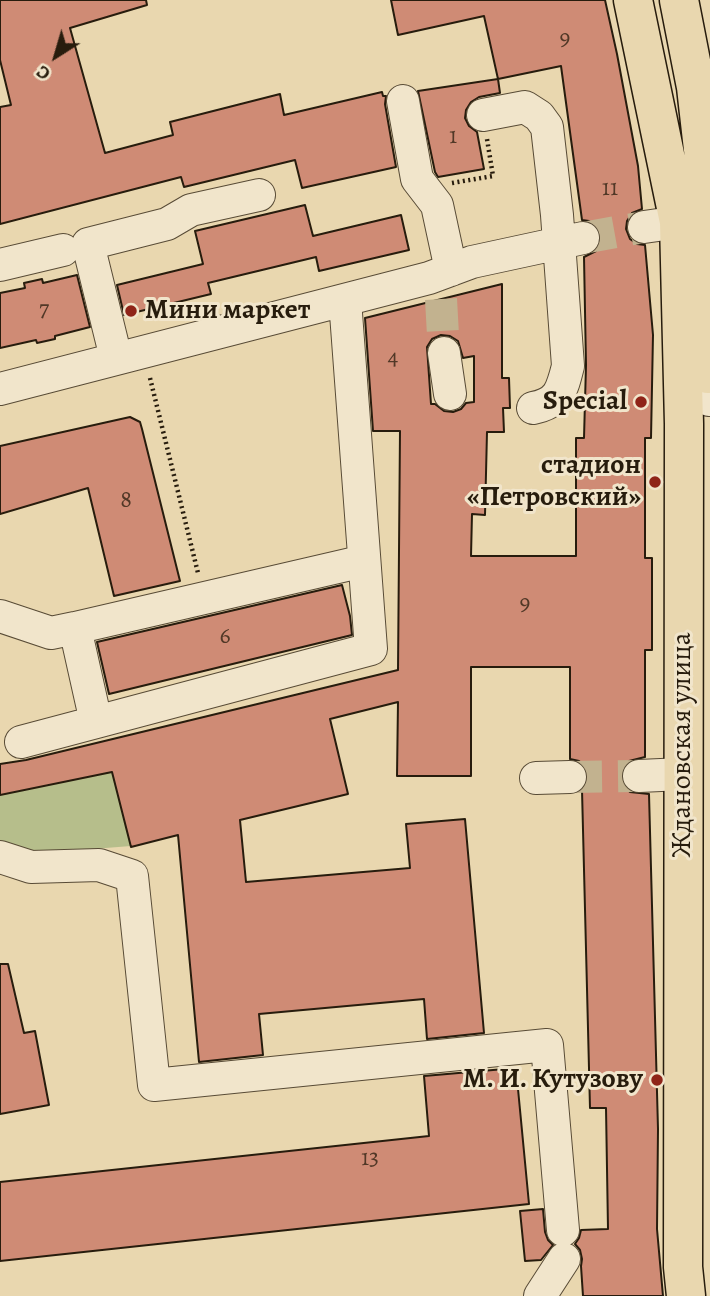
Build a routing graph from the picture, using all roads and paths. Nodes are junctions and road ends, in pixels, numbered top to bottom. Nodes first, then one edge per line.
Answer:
1 (633, 0) edge
2 (679, 0) edge
3 (403, 101) dead end
4 (483, 115) joint
5 (424, 188) junction
6 (258, 195) dead end
7 (683, 226) edge
8 (571, 240) junction
9 (63, 250) dead end
10 (0, 265) edge
11 (444, 281) junction
12 (345, 300) junction
13 (444, 354) tunnel mouth
14 (116, 358) junction
15 (147, 366) dead end
16 (0, 389) edge
17 (450, 394) dead end
18 (709, 399) edge
19 (533, 408) dead end
20 (364, 561) junction
21 (204, 598) junction
22 (0, 616) edge
23 (75, 628) junction
24 (710, 661) edge
25 (96, 722) junction
26 (21, 741) dead end
27 (683, 775) junction
28 (639, 776) tunnel mouth
29 (570, 777) tunnel mouth
30 (536, 778) dead end
31 (0, 857) edge
32 (540, 1296) edge
33 (686, 1296) edge

1 - 7 main road
2 - 7 main road
3 - 5 street
4 - 5 path
4 - 8 street
5 - 11 street
6 - 14 street
7 - 18 main road, Ждановская улица
7 - 27 main road, Ждановская улица
8 - 11 street
8 - 19 street
9 - 10 street
11 - 12 street
12 - 14 street
12 - 20 street
13 - 17 street
14 - 16 street
15 - 21 path
18 - 24 main road, Ждановская улица
20 - 21 street
20 - 25 street
21 - 23 street
22 - 23 street
23 - 25 street
25 - 26 street
27 - 28 street
27 - 33 main road, Ждановская улица
29 - 30 street
31 - 32 street

